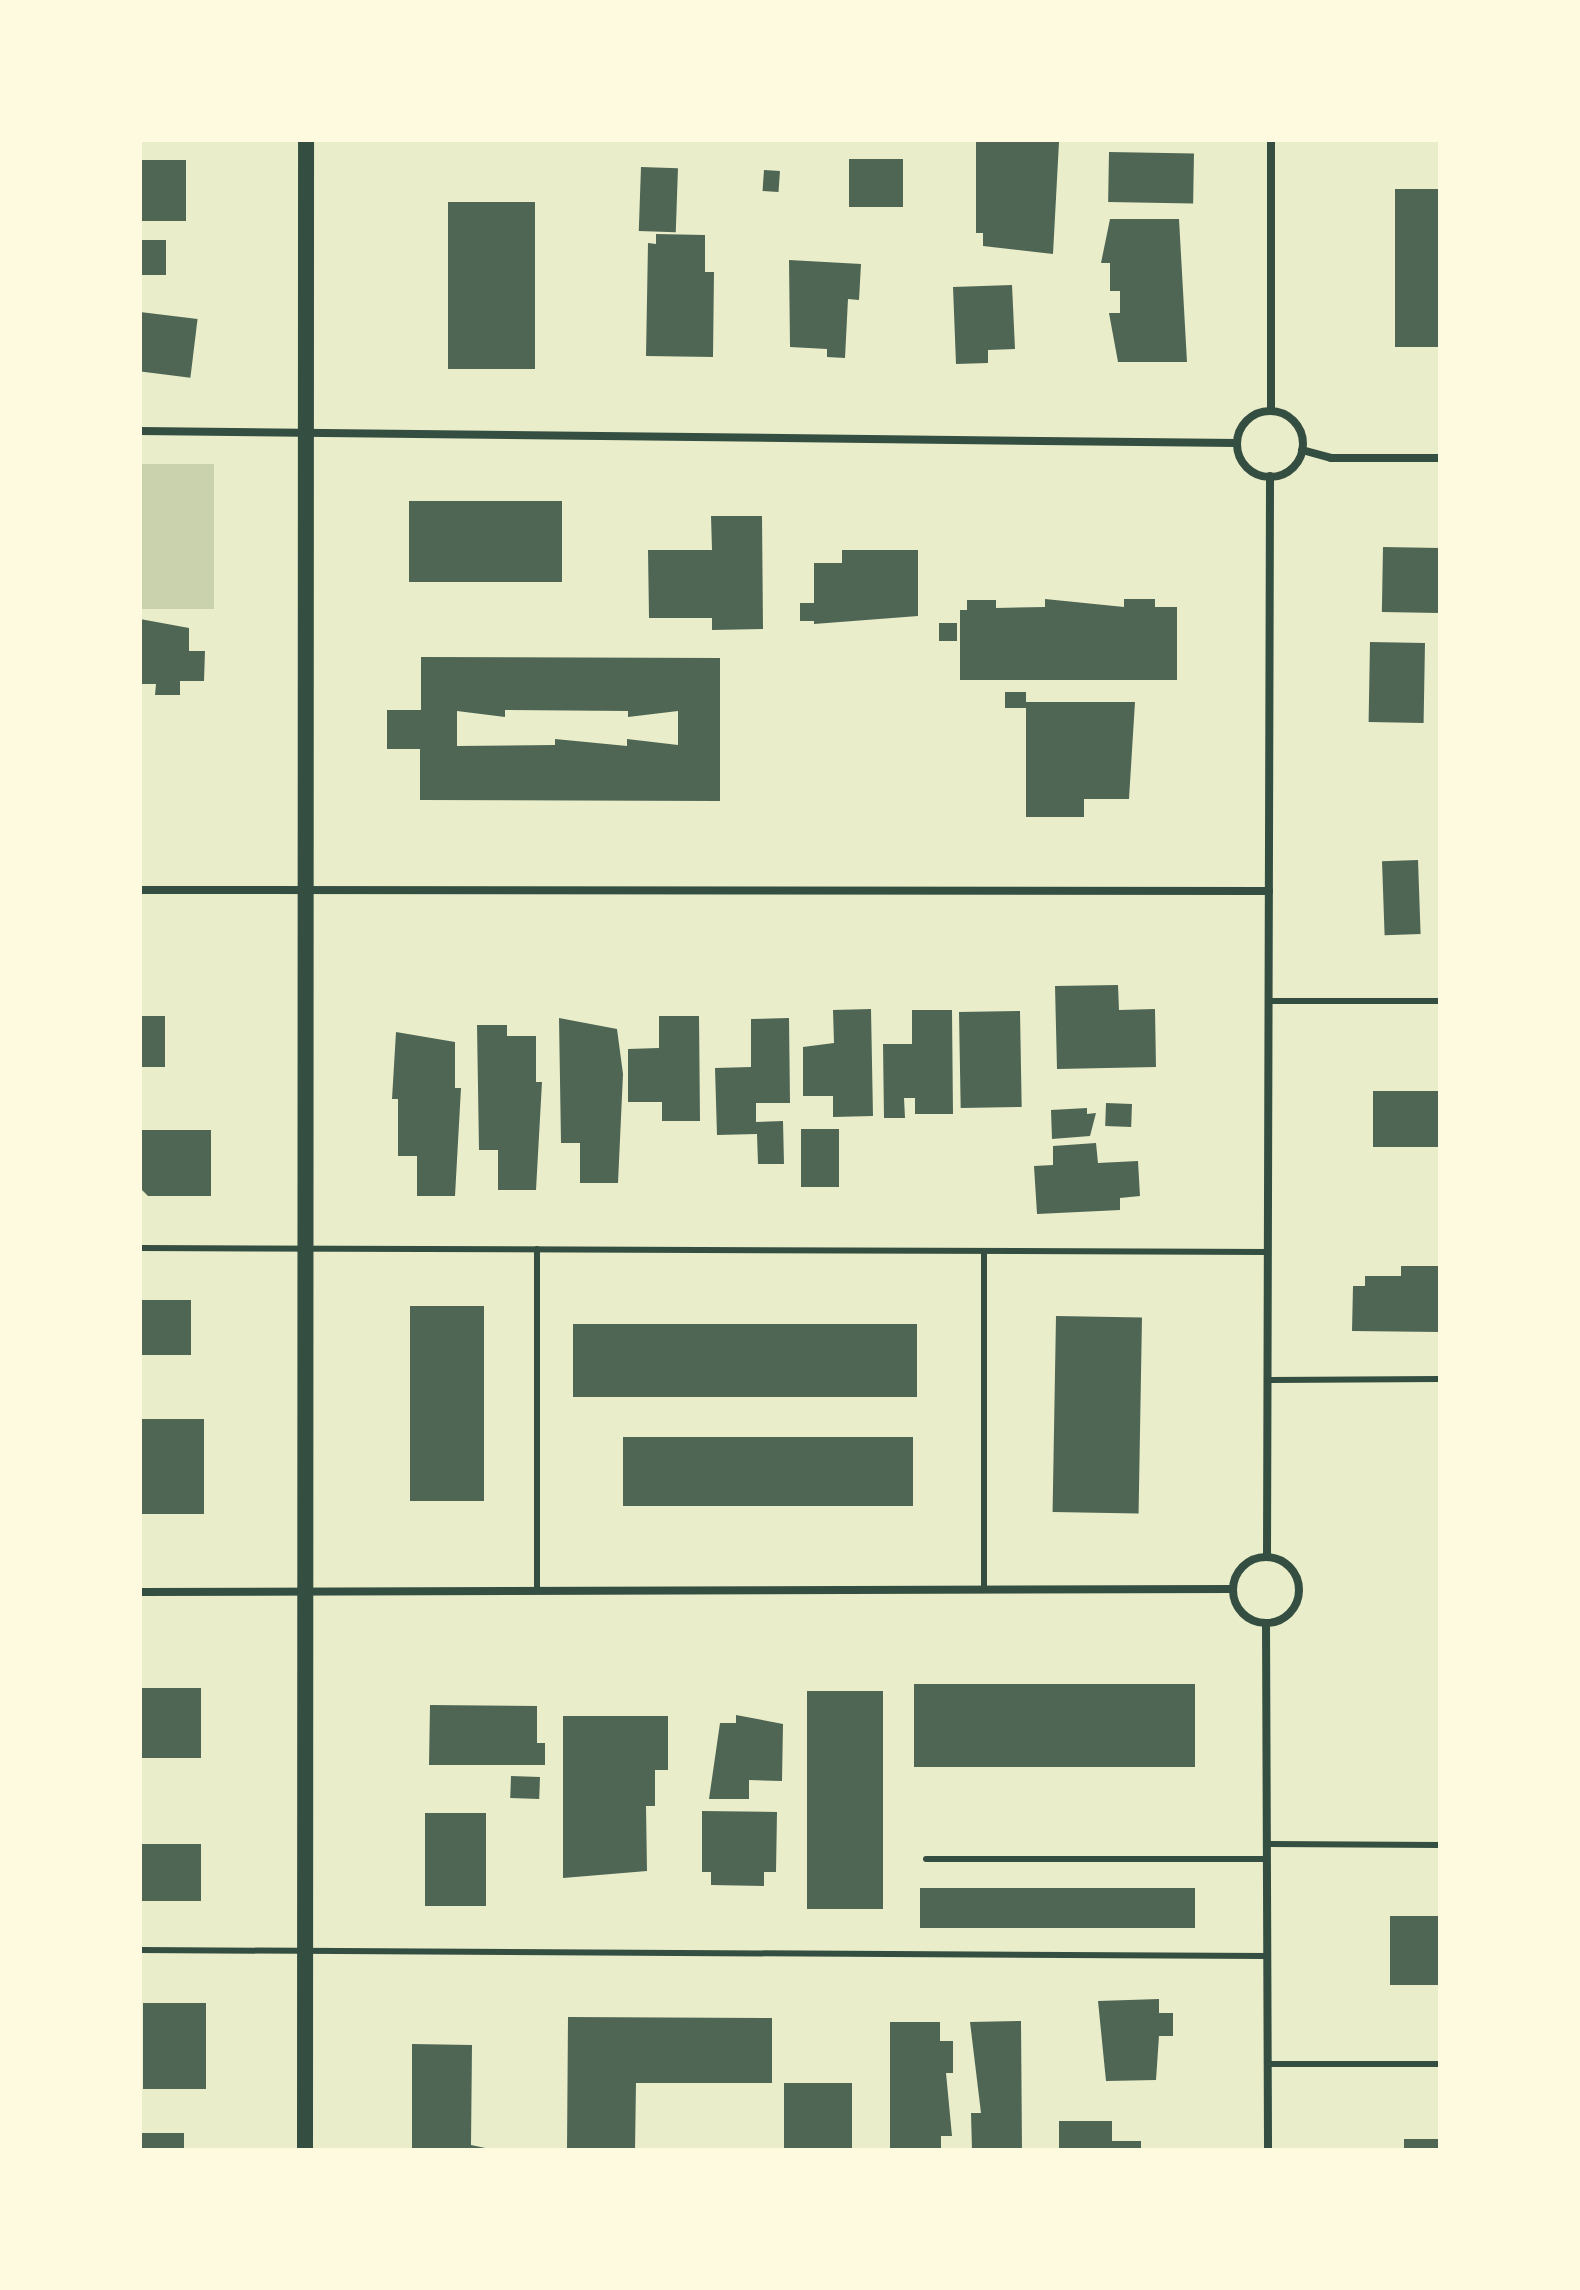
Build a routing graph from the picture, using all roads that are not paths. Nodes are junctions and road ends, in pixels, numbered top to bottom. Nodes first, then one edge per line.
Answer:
1 (306, 140) edge
2 (1271, 140) edge
3 (1271, 411) junction
4 (140, 431) edge
5 (305, 433) junction
6 (1237, 443) junction
7 (1302, 450) junction
8 (1440, 458) edge
9 (1270, 476) junction
10 (140, 890) edge
11 (304, 890) junction
12 (1269, 891) junction
13 (1269, 1001) junction
14 (1440, 1001) edge
15 (140, 1248) edge
16 (305, 1249) junction
17 (537, 1249) junction
18 (984, 1251) junction
19 (1268, 1252) junction
20 (1440, 1379) edge
21 (1267, 1380) junction
22 (1267, 1557) junction
23 (1233, 1589) junction
24 (984, 1590) junction
25 (537, 1591) junction
26 (140, 1592) edge
27 (306, 1592) junction
28 (1266, 1623) junction
29 (1267, 1844) junction
30 (1440, 1845) edge
31 (926, 1859) dead end
32 (1267, 1859) junction
33 (140, 1950) edge
34 (305, 1952) junction
35 (1267, 1956) junction
36 (1267, 2064) junction
37 (1440, 2064) edge
38 (305, 2150) edge
39 (1268, 2150) edge

1 - 5 main road
2 - 3 street
3 - 6 street
3 - 7 street
4 - 5 street
5 - 6 street
5 - 11 main road
6 - 9 street
7 - 8 street
7 - 9 street
9 - 12 street
10 - 11 street
11 - 12 street
11 - 16 main road
12 - 13 street
13 - 14 lane
13 - 19 street
15 - 16 lane
16 - 17 lane
16 - 27 main road
17 - 18 lane
17 - 25 lane
18 - 19 lane
18 - 24 lane
19 - 21 street
20 - 21 lane
21 - 22 street
22 - 23 street
22 - 28 street
23 - 24 street
23 - 28 street
24 - 25 street
25 - 27 street
26 - 27 street
27 - 34 main road
28 - 29 street
29 - 30 lane
29 - 32 street
31 - 32 lane
32 - 35 street
33 - 34 lane
34 - 35 lane
34 - 38 main road
35 - 36 street
36 - 37 lane
36 - 39 street

